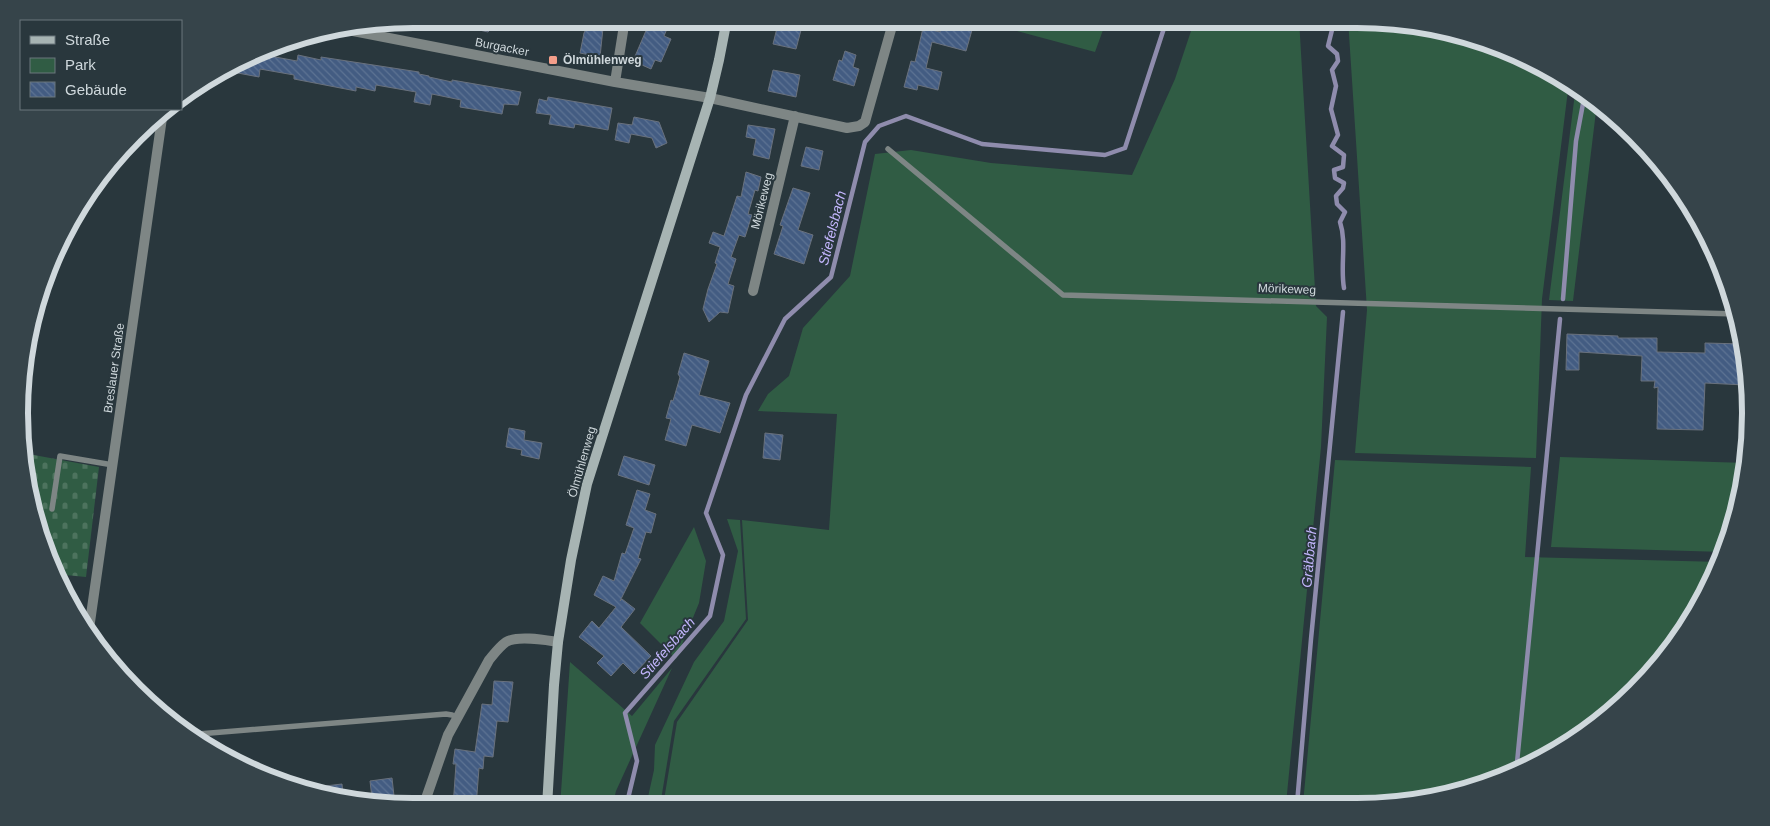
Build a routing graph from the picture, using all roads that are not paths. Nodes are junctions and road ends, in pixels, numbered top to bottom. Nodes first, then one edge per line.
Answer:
1 (624, 28) edge
2 (725, 28) edge
3 (891, 28) edge
4 (360, 32) edge
5 (615, 82) junction
6 (710, 98) junction
7 (795, 116) junction
8 (162, 121) edge
9 (888, 149) dead end
10 (753, 291) dead end
11 (1729, 314) edge
12 (113, 465) junction
13 (52, 509) dead end
14 (90, 623) edge
15 (558, 642) junction
16 (457, 717) junction
17 (199, 734) edge
18 (426, 798) edge
19 (548, 798) edge

1 - 5 street
2 - 6 main road, Ölmühlenweg
3 - 7 street
4 - 5 street, Burgacker
5 - 6 street, Burgacker
6 - 7 street
6 - 15 main road, Ölmühlenweg
7 - 10 street, Mörikeweg
8 - 12 street, Breslauer Straße
9 - 11 lane, Mörikeweg
12 - 13 lane
12 - 14 street, Breslauer Straße
15 - 16 street
15 - 19 main road, Ölmühlenweg
16 - 17 lane
16 - 18 street

